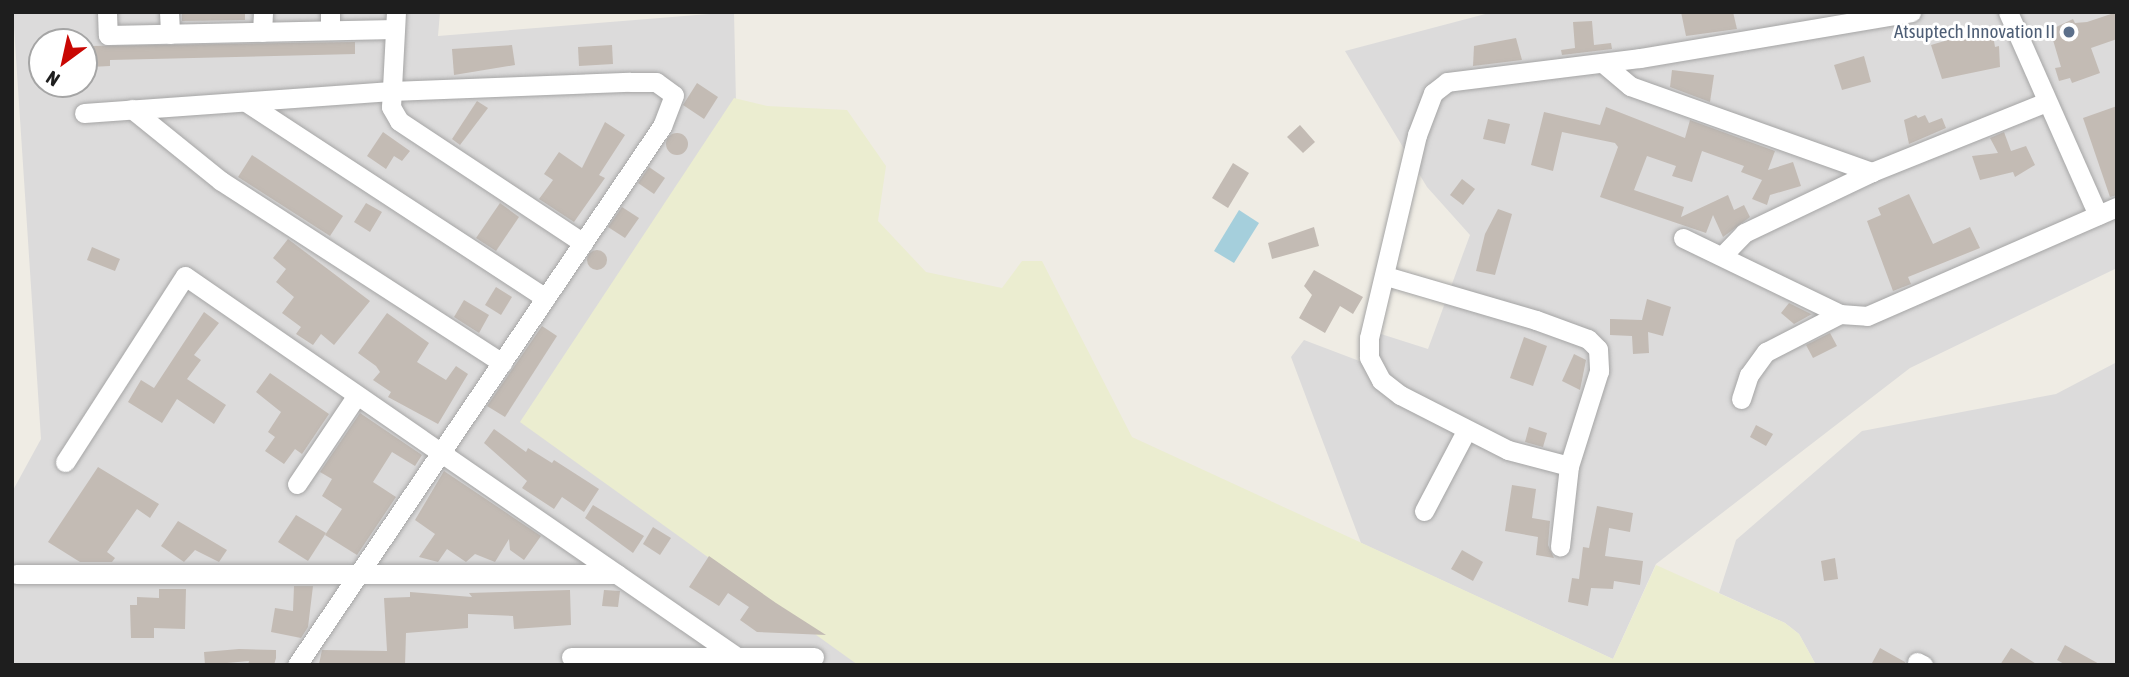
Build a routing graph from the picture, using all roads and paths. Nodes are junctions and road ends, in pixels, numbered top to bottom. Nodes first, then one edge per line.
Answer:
1 (107, 12) edge
2 (169, 12) edge
3 (1911, 12) edge
4 (2008, 12) edge
5 (395, 20) edge
6 (330, 21) edge
7 (262, 22) edge
8 (170, 34) junction
9 (1640, 58) junction
10 (1605, 64) junction
11 (1630, 86) junction
12 (391, 91) junction
13 (246, 102) junction
14 (2046, 102) junction
15 (162, 108) junction
16 (132, 109) junction
17 (84, 113) dead end
18 (158, 132) junction
19 (1872, 172) junction
20 (2117, 207) edge
21 (2098, 215) junction
22 (1683, 237) dead end
23 (583, 243) junction
24 (1722, 256) junction
25 (1386, 276) junction
26 (546, 299) junction
27 (1840, 314) junction
28 (502, 363) junction
29 (357, 395) junction
30 (1741, 399) dead end
31 (1466, 431) junction
32 (441, 453) junction
33 (65, 462) dead end
34 (1569, 466) junction
35 (296, 484) dead end
36 (1424, 511) dead end
37 (1560, 546) dead end
38 (16, 574) dead end
39 (617, 574) junction
40 (358, 575) junction
41 (571, 657) dead end
42 (737, 657) junction
43 (814, 657) dead end
44 (297, 665) edge

1 - 8 street
2 - 8 street
3 - 9 street
4 - 14 street
5 - 6 street
5 - 12 street
6 - 7 street
7 - 8 street
9 - 10 street
9 - 11 street
10 - 11 street
10 - 25 street
11 - 19 street
12 - 13 street
12 - 23 street
12 - 23 street
13 - 15 street
13 - 26 street
14 - 19 street
14 - 21 street
15 - 16 street
15 - 18 street
16 - 17 street
16 - 18 street
18 - 28 street
19 - 24 street
20 - 21 street
21 - 27 street
22 - 24 street
23 - 26 street
24 - 27 street
25 - 31 street
25 - 34 street
26 - 28 street
27 - 30 street
28 - 32 street
29 - 32 street
29 - 33 street
29 - 35 street
31 - 34 street
31 - 36 street
32 - 39 street
32 - 40 street
34 - 37 street
38 - 40 street
39 - 40 street
39 - 42 street
40 - 44 street
41 - 42 street
42 - 43 street

